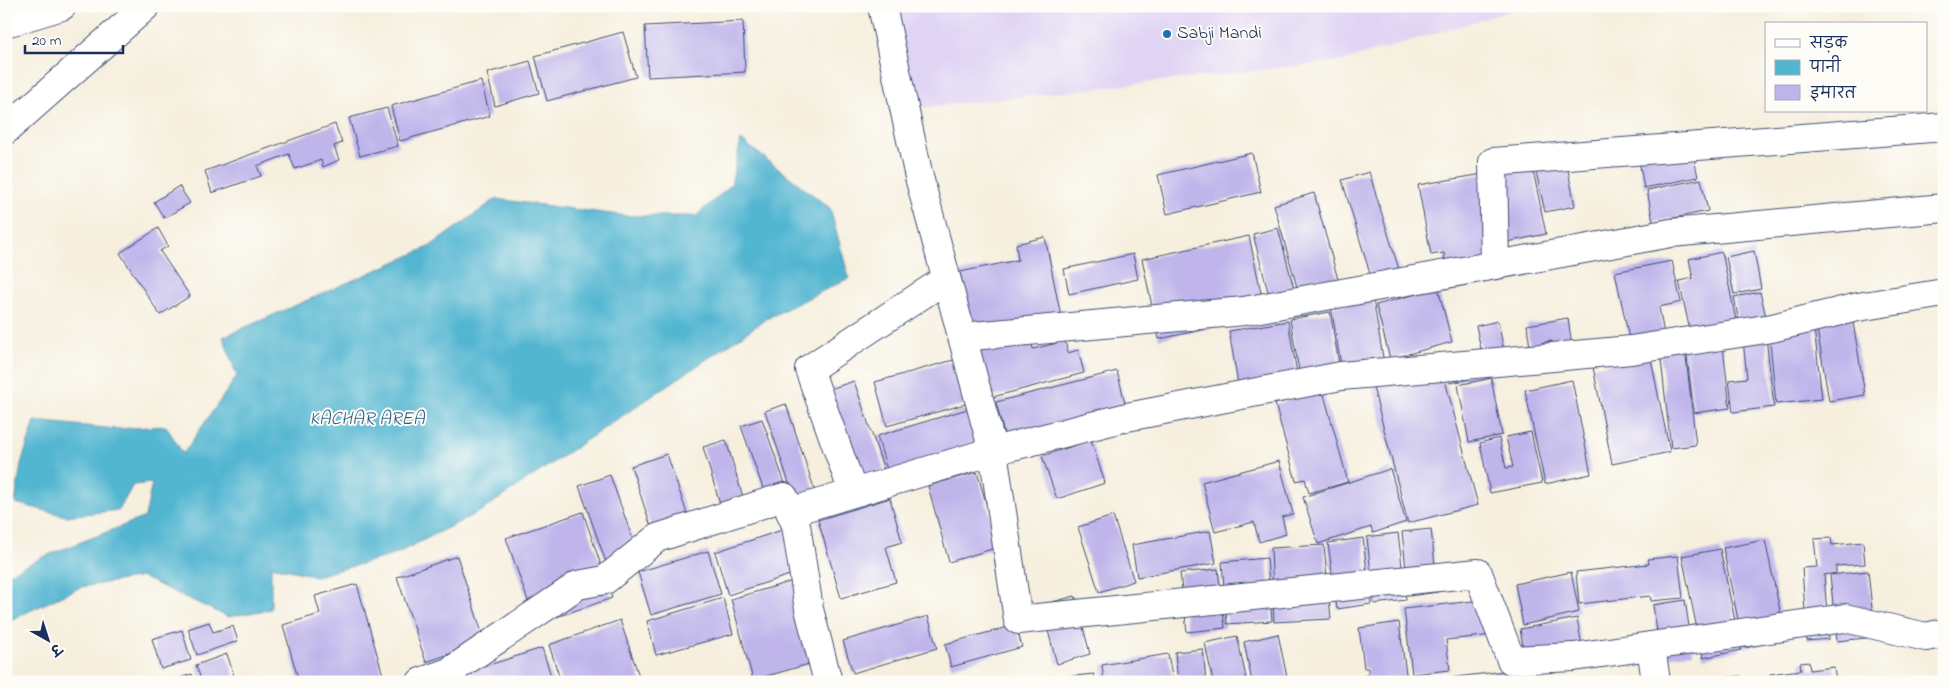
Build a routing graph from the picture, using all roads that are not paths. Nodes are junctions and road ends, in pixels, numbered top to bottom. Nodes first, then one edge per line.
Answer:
1 (62, 6) edge
2 (146, 6) edge
3 (882, 6) edge
4 (6, 23) edge
5 (1944, 127) edge
6 (6, 130) edge
7 (1944, 208) edge
8 (1495, 265) junction
9 (946, 280) junction
10 (1944, 293) edge
11 (962, 337) junction
12 (993, 451) junction
13 (853, 492) junction
14 (790, 512) junction
15 (1944, 633) edge
16 (1651, 646) junction
17 (451, 677) edge
18 (421, 682) edge
19 (828, 682) edge
20 (1656, 682) edge

1 - 4 street
2 - 6 street
3 - 9 street
5 - 8 street
7 - 8 street
8 - 11 street
9 - 11 street
9 - 13 street
10 - 12 street
11 - 12 street
12 - 13 street
12 - 16 street
13 - 14 street
14 - 17 street
14 - 19 street
15 - 16 street
16 - 20 street
17 - 18 street

